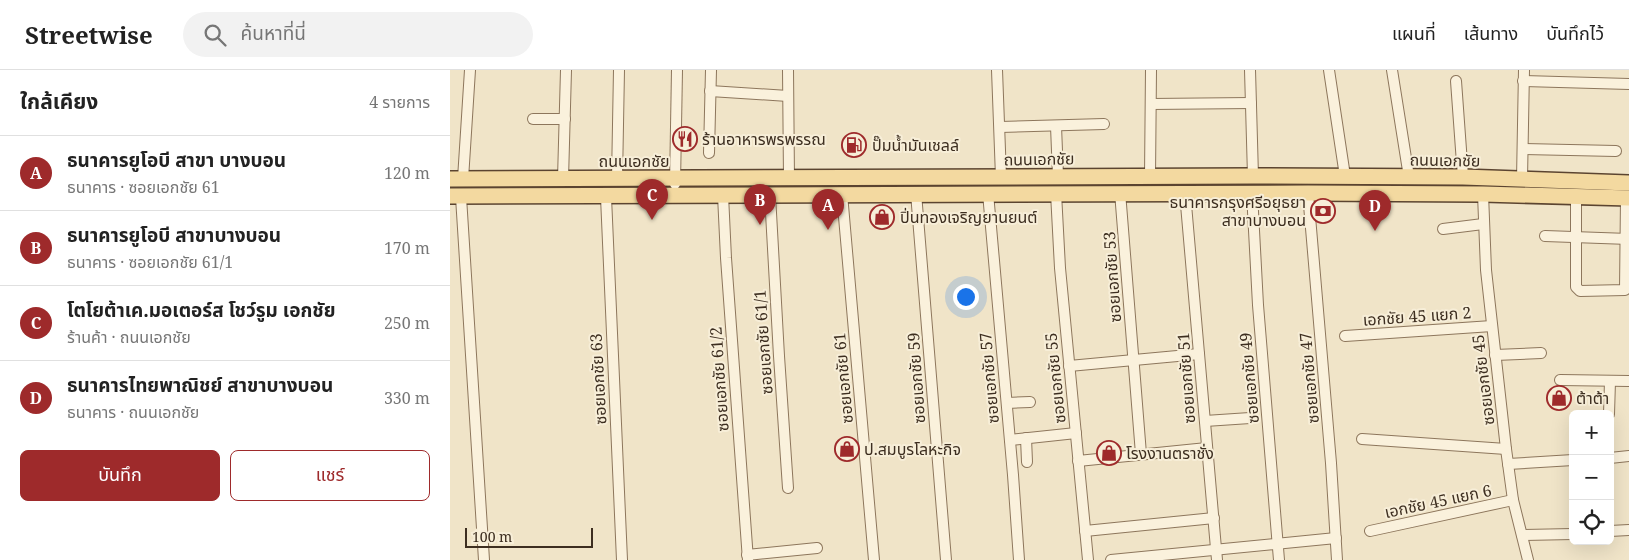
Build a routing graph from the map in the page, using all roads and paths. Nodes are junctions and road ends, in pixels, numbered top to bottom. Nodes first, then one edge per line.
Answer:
1 (470, 70) edge
2 (566, 70) edge
3 (619, 70) edge
4 (677, 70) edge
5 (711, 70) edge
6 (788, 70) edge
7 (997, 70) edge
8 (1151, 70) edge
9 (1250, 70) edge
10 (1329, 70) edge
11 (1392, 70) edge
12 (1524, 70) edge
13 (1456, 81) dead end
14 (1523, 81) junction
15 (1629, 84) edge
16 (710, 91) junction
17 (788, 96) junction
18 (1251, 103) junction
19 (1151, 104) junction
20 (533, 119) dead end
21 (565, 119) junction
22 (1104, 124) dead end
23 (1056, 126) junction
24 (1000, 127) junction
25 (1523, 149) junction
26 (1616, 151) dead end
27 (710, 153) dead end
28 (1058, 176) junction
29 (1150, 176) junction
30 (1253, 176) junction
31 (1345, 176) junction
32 (1001, 177) junction
33 (1409, 177) junction
34 (1463, 177) junction
35 (675, 178) junction
36 (789, 178) junction
37 (456, 179) edge
38 (563, 179) junction
39 (617, 179) junction
40 (1522, 179) junction
41 (1629, 182) edge
42 (1120, 192) junction
43 (1308, 192) junction
44 (988, 193) junction
45 (1056, 193) junction
46 (1150, 193) junction
47 (1184, 193) junction
48 (1252, 193) junction
49 (842, 194) junction
50 (916, 194) junction
51 (1483, 194) junction
52 (675, 195) junction
53 (723, 195) junction
54 (770, 195) junction
55 (456, 196) edge
56 (606, 197) junction
57 (1576, 197) junction
58 (1628, 198) edge
59 (1483, 224) junction
60 (1443, 229) dead end
61 (1545, 236) dead end
62 (1576, 237) junction
63 (1627, 238) edge
64 (1492, 326) junction
65 (1345, 336) dead end
66 (1541, 353) dead end
67 (1199, 354) junction
68 (1495, 356) junction
69 (1133, 360) junction
70 (1069, 366) junction
71 (1560, 380) dead end
72 (1610, 381) junction
73 (1629, 381) edge
74 (1030, 402) dead end
75 (1007, 403) junction
76 (1609, 410) edge
77 (1250, 418) dead end
78 (1205, 421) junction
79 (1076, 433) junction
80 (1026, 438) junction
81 (1362, 439) dead end
82 (1010, 440) junction
83 (1206, 448) junction
84 (1506, 449) junction
85 (1141, 454) junction
86 (1629, 456) edge
87 (1614, 458) edge
88 (1569, 460) edge
89 (1078, 461) junction
90 (1027, 462) dead end
91 (1508, 464) junction
92 (788, 488) dead end
93 (1513, 500) junction
94 (1214, 518) junction
95 (1629, 530) edge
96 (1085, 531) junction
97 (1370, 531) dead end
98 (1614, 531) edge
99 (1569, 534) edge
100 (1522, 536) junction
101 (1336, 538) junction
102 (1278, 543) junction
103 (817, 548) dead end
104 (1216, 549) junction
105 (748, 557) edge
106 (1152, 558) edge
107 (484, 560) edge
108 (622, 560) edge
109 (874, 560) edge
110 (946, 560) edge
111 (1019, 560) edge
112 (1088, 560) edge
113 (1111, 560) edge
114 (1217, 560) edge
115 (1279, 560) edge
116 (1337, 560) edge
117 (1528, 560) edge

1 - 37 street
2 - 21 street
3 - 39 street
4 - 35 street
5 - 16 street
6 - 17 street
7 - 24 street
8 - 19 street
9 - 18 street
10 - 31 street
11 - 33 street
12 - 14 street
13 - 34 street
14 - 15 street
14 - 25 street
16 - 17 street
16 - 27 street
17 - 36 street
18 - 19 street
18 - 30 street
19 - 29 street
20 - 21 street
21 - 38 street
22 - 23 street
23 - 24 street
23 - 28 street
24 - 32 street
25 - 26 street
25 - 40 street
28 - 29 main road, ถนนเอกชัย
28 - 32 main road, ถนนเอกชัย
29 - 30 main road, ถนนเอกชัย
29 - 46 main road
30 - 31 main road, ถนนเอกชัย
31 - 33 main road, ถนนเอกชัย
32 - 36 main road, ถนนเอกชัย
33 - 34 main road, ถนนเอกชัย
34 - 40 main road, ถนนเอกชัย
35 - 36 main road, ถนนเอกชัย
35 - 39 main road, ถนนเอกชัย
35 - 52 street
37 - 38 main road, ถนนเอกชัย
38 - 39 main road, ถนนเอกชัย
40 - 41 main road, ถนนเอกชัย
42 - 45 main road, ถนนเอกชัย
42 - 46 main road, ถนนเอกชัย
42 - 69 street, ซอยเอกชัย 53
43 - 48 main road, ถนนเอกชัย
43 - 51 main road, ถนนเอกชัย
43 - 101 street, ซอยเอกชัย 47
44 - 45 main road, ถนนเอกชัย
44 - 50 main road, ถนนเอกชัย
44 - 75 street, ซอยเอกชัย 57
45 - 70 street, ซอยเอกชัย 55
46 - 47 main road, ถนนเอกชัย
47 - 48 main road, ถนนเอกชัย
47 - 67 street, ซอยเอกชัย 51
48 - 102 street, ซอยเอกชัย 49
49 - 50 main road, ถนนเอกชัย
49 - 54 main road, ถนนเอกชัย
49 - 109 street, ซอยเอกชัย 61
50 - 110 street, ซอยเอกชัย 59
51 - 57 main road, ถนนเอกชัย
51 - 59 street, ซอยเอกชัย 45
52 - 53 main road, ถนนเอกชัย
52 - 56 main road, ถนนเอกชัย
53 - 54 main road, ถนนเอกชัย
53 - 105 street, ซอยเอกชัย 61/2
54 - 92 street, ซอยเอกชัย 61/1
55 - 56 main road, ถนนเอกชัย
55 - 107 street
56 - 108 street, ซอยเอกชัย 63
57 - 58 main road, ถนนเอกชัย
57 - 62 street
58 - 63 street
59 - 60 street
59 - 64 street, ซอยเอกชัย 45
61 - 62 street
62 - 63 street
62 - 63 street
64 - 65 street, เอกชัย 45 แยก 2
64 - 68 street, ซอยเอกชัย 45
66 - 68 street
67 - 69 street
67 - 78 street, ซอยเอกชัย 51
68 - 84 street, ซอยเอกชัย 45
69 - 70 street
69 - 85 street, ซอยเอกชัย 53
70 - 79 street, ซอยเอกชัย 55
71 - 72 street
72 - 73 street
72 - 76 street
74 - 75 street
75 - 82 street, ซอยเอกชัย 57
77 - 78 street
78 - 83 street, ซอยเอกชัย 51
79 - 80 street
79 - 89 street, ซอยเอกชัย 55
80 - 82 street
80 - 90 street
81 - 84 street
82 - 111 street, ซอยเอกชัย 57
83 - 85 street
83 - 94 street, ซอยเอกชัย 51
84 - 91 street, ซอยเอกชัย 45
85 - 89 street
86 - 87 street
88 - 91 street
89 - 96 street, ซอยเอกชัย 55
91 - 93 street, ซอยเอกชัย 45
93 - 97 street, เอกชัย 45 แยก 6
93 - 100 street, ซอยเอกชัย 45
94 - 96 street
94 - 104 street, ซอยเอกชัย 51
95 - 98 street
96 - 112 street, ซอยเอกชัย 55
99 - 100 street
100 - 117 street, ซอยเอกชัย 45
101 - 102 street
101 - 116 street, ซอยเอกชัย 47
102 - 104 street
102 - 115 street, ซอยเอกชัย 49
103 - 105 street
104 - 106 street
104 - 114 street, ซอยเอกชัย 51
106 - 113 street

